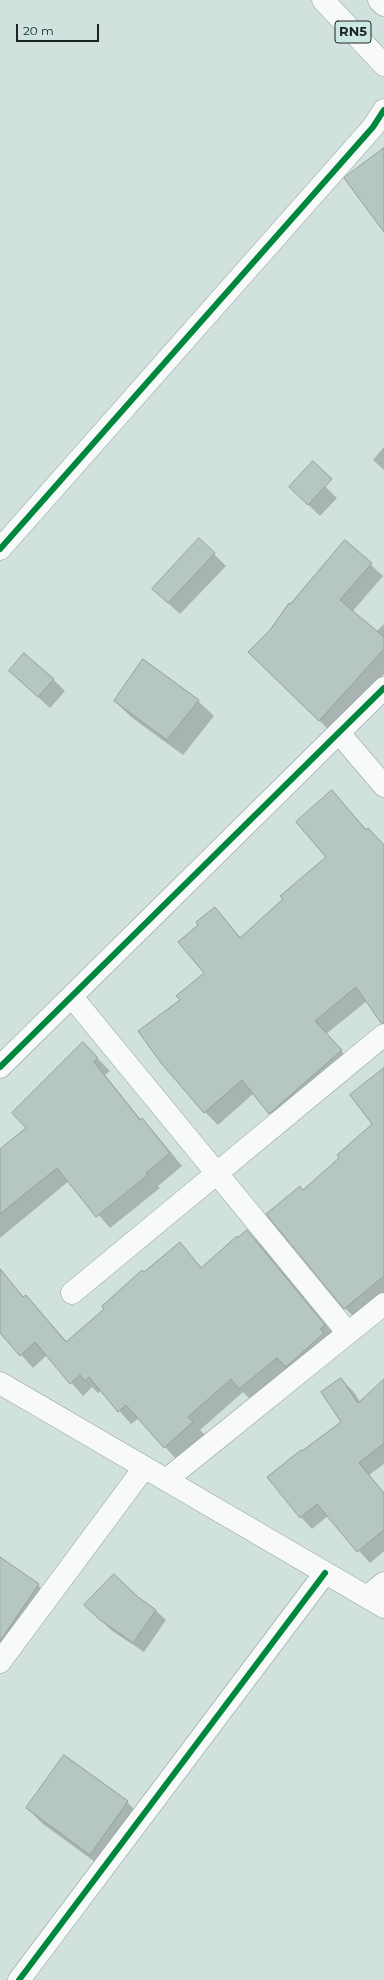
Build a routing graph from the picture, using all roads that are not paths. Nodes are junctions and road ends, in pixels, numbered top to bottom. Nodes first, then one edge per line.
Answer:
1 (323, 0) edge
2 (379, 0) edge
3 (384, 5) edge
4 (384, 65) edge
5 (384, 110) edge
6 (0, 549) edge
7 (384, 688) edge
8 (339, 733) junction
9 (384, 786) edge
10 (72, 997) junction
11 (384, 1035) edge
12 (0, 1067) edge
13 (217, 1173) junction
14 (72, 1293) dead end
15 (384, 1304) edge
16 (348, 1333) junction
17 (1, 1385) edge
18 (144, 1468) junction
19 (166, 1480) junction
20 (325, 1573) junction
21 (384, 1583) edge
22 (375, 1602) edge
23 (0, 1662) edge
24 (18, 1980) edge

1 - 4 main road, RN5
2 - 3 main road, RN5
5 - 6 main road
7 - 8 main road
8 - 9 main road
8 - 10 main road
10 - 12 main road
10 - 13 main road
11 - 13 main road
13 - 14 main road
13 - 16 main road
15 - 16 main road
16 - 19 main road
17 - 18 main road
18 - 19 main road
18 - 23 main road
19 - 20 main road
20 - 22 main road
20 - 24 main road
21 - 22 main road

